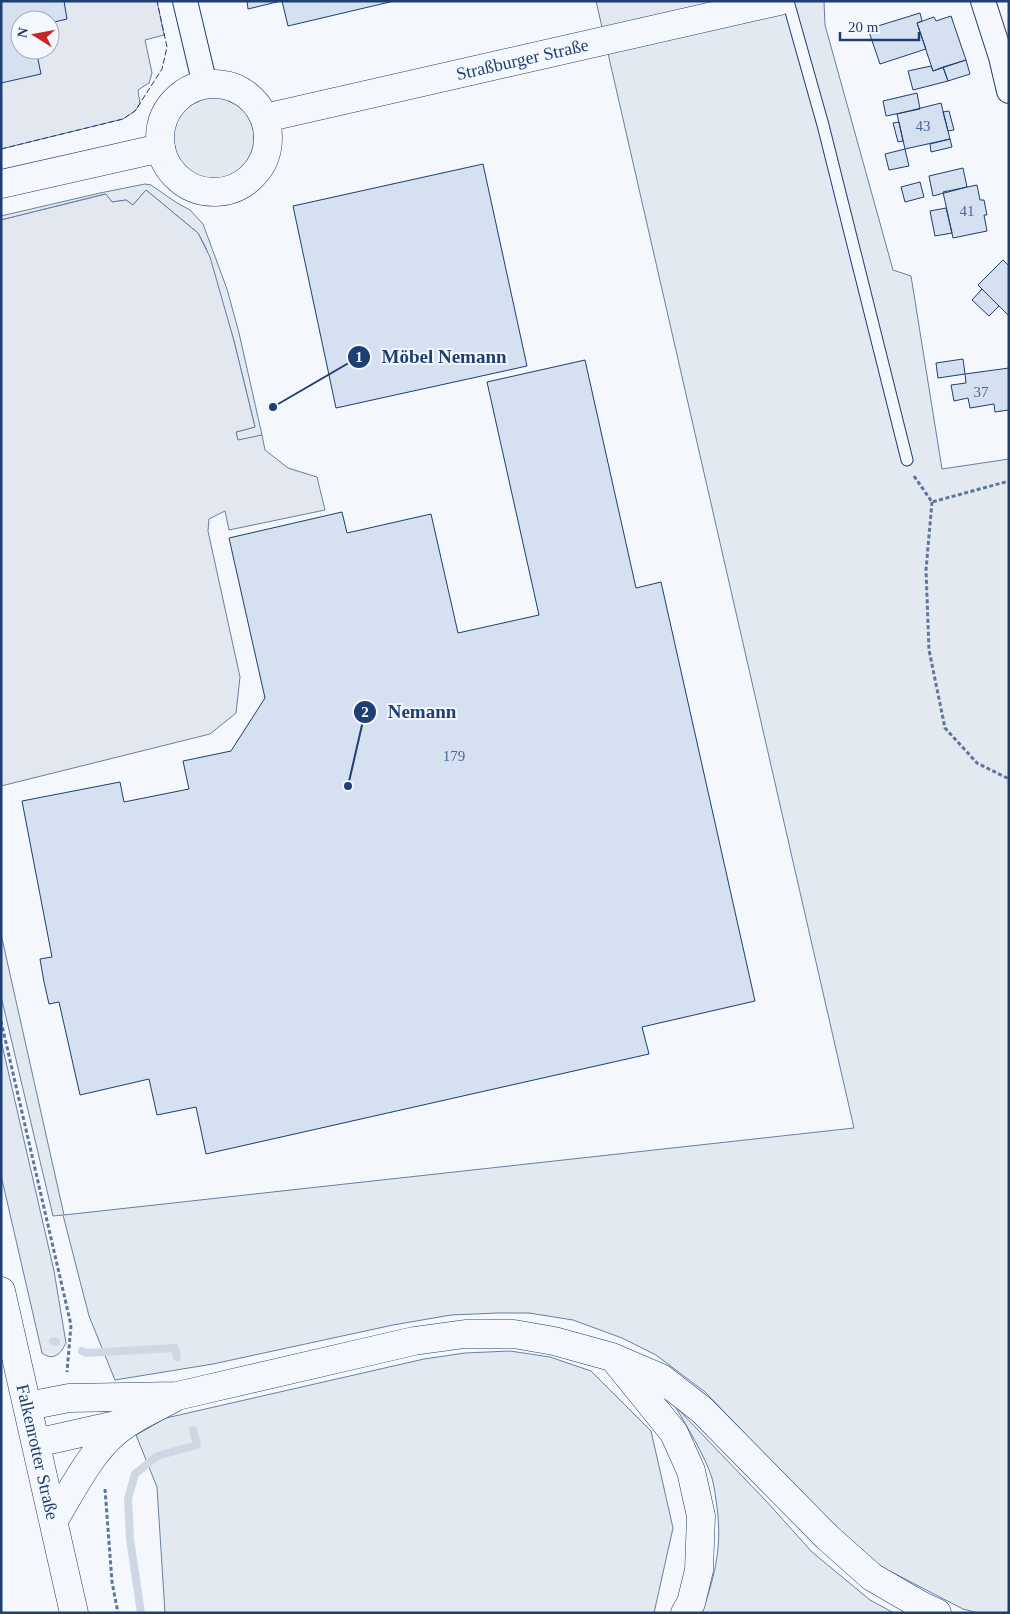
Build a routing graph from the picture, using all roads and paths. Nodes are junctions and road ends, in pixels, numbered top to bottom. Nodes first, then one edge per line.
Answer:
1 (185, 1) edge
2 (779, 1) edge
3 (788, 1) edge
4 (983, 1) edge
5 (205, 85) junction
6 (1009, 91) edge
7 (265, 118) junction
8 (161, 148) junction
9 (1, 184) edge
10 (907, 460) joint
11 (1009, 481) edge
12 (932, 502) junction
13 (1009, 779) edge
14 (1, 1021) edge
15 (1, 1291) edge
16 (612, 1357) junction
17 (177, 1396) junction
18 (69, 1398) junction
19 (28, 1406) junction
20 (127, 1423) junction
21 (36, 1443) junction
22 (90, 1461) junction
23 (54, 1520) junction
24 (74, 1613) edge
25 (118, 1613) edge
26 (685, 1613) edge
27 (937, 1613) edge

1 - 5 street
2 - 7 main road, Straßburger Straße
3 - 10 lane
4 - 6 street
5 - 7 main road
5 - 8 main road
7 - 8 main road
8 - 9 main road
10 - 12 path
11 - 12 path
12 - 13 path
14 - 18 path
15 - 19 main road, Falkenrotter Straße
16 - 17 main road
16 - 26 main road
16 - 27 main road
17 - 18 main road
17 - 20 main road
18 - 19 main road
19 - 21 main road, Falkenrotter Straße
20 - 21 main road
20 - 22 main road
21 - 23 main road, Falkenrotter Straße
22 - 23 main road
22 - 25 path
23 - 24 main road, Falkenrotter Straße

